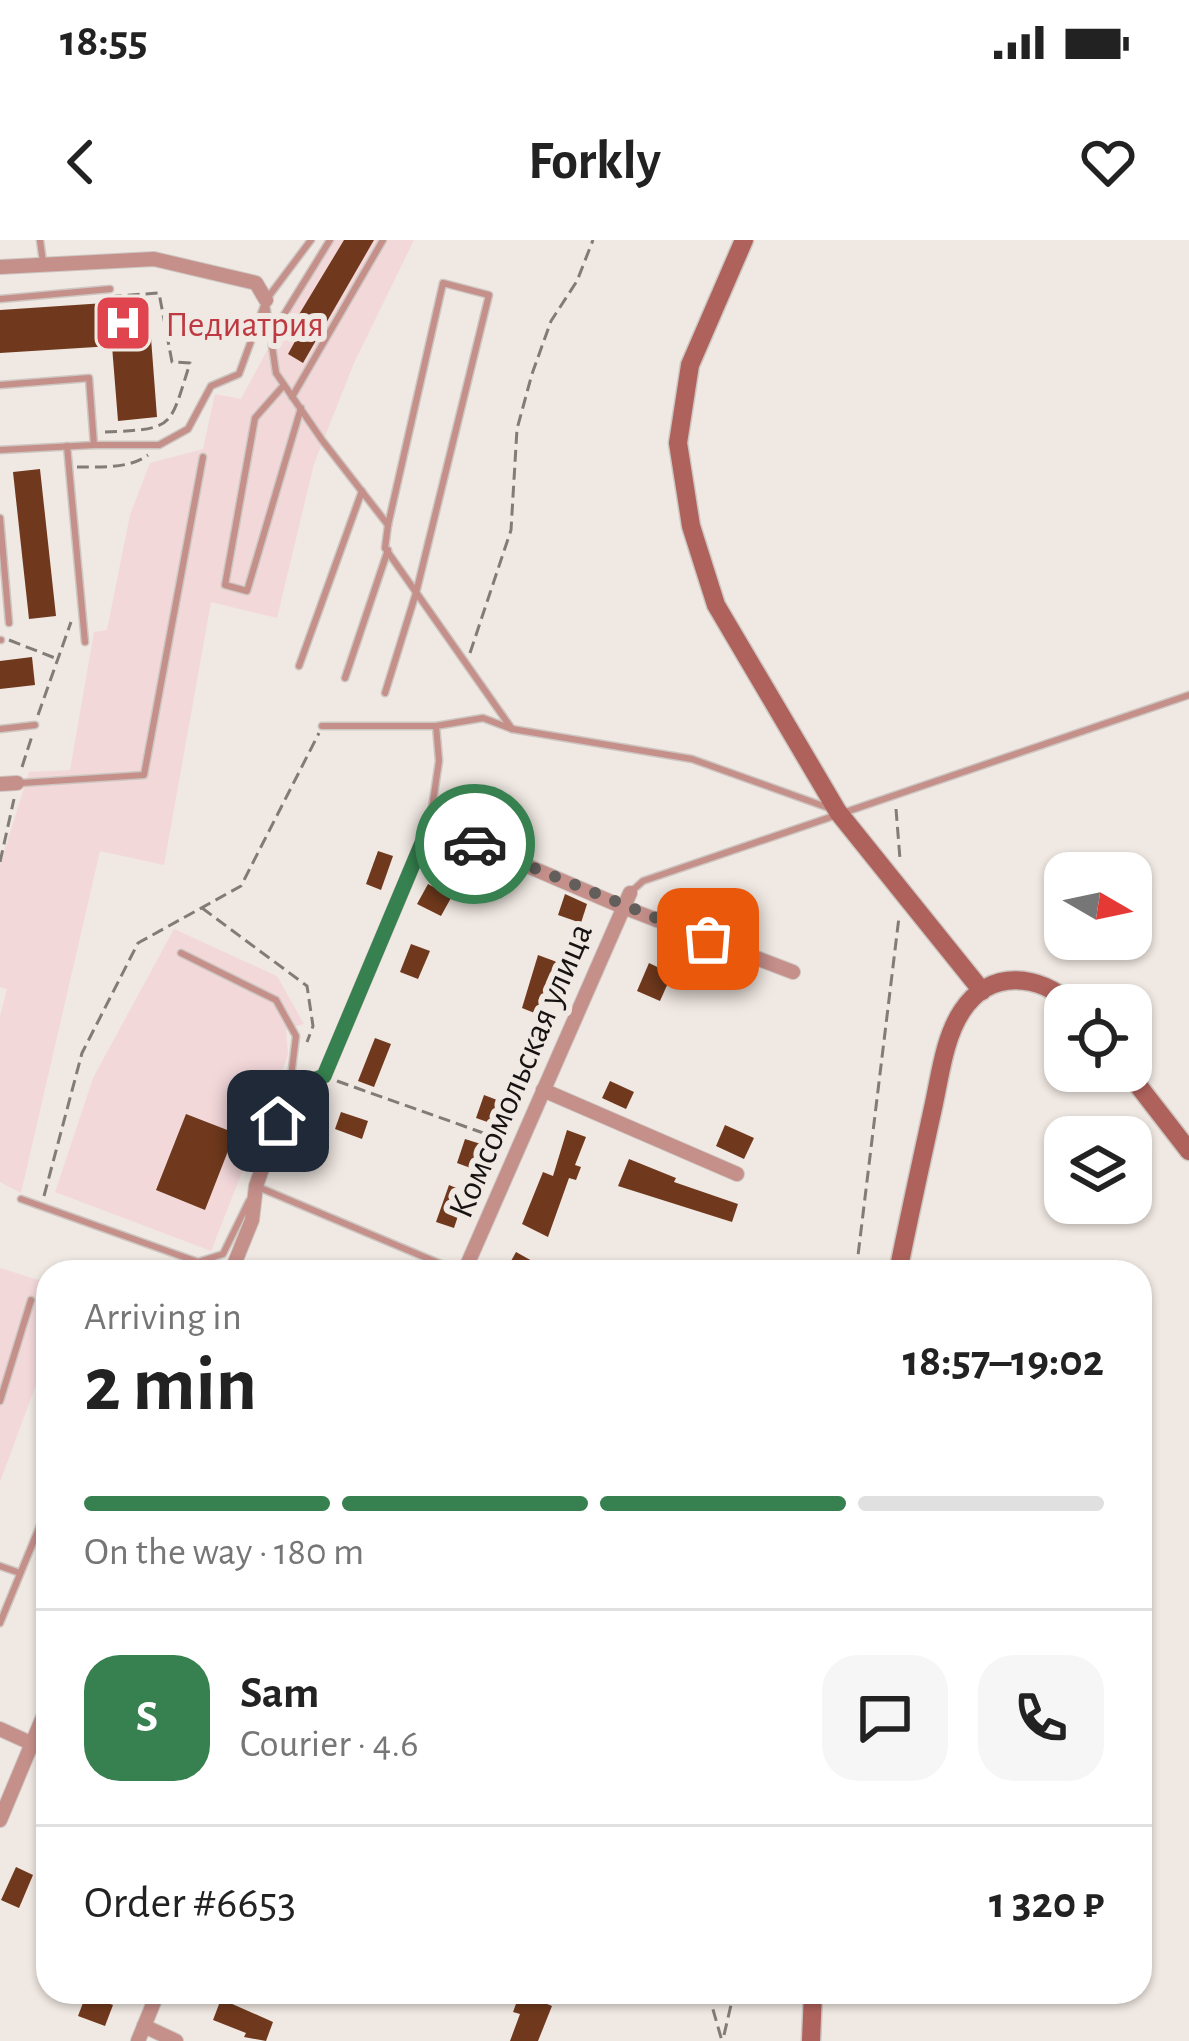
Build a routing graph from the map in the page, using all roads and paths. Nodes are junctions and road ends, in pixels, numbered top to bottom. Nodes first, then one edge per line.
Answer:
1 (40, 240) edge
2 (311, 240) edge
3 (330, 240) edge
4 (383, 240) edge
5 (593, 240) edge
6 (744, 240) edge
7 (44, 265) junction
8 (0, 267) edge
9 (112, 293) joint
10 (0, 299) edge
11 (266, 301) junction
12 (271, 335) junction
13 (284, 384) junction
14 (0, 385) edge
15 (292, 397) junction
16 (301, 408) junction
17 (93, 432) junction
18 (68, 446) junction
19 (94, 446) junction
20 (159, 446) junction
21 (0, 449) edge
22 (203, 458) dead end
23 (69, 467) junction
24 (362, 491) junction
25 (0, 518) edge
26 (388, 525) junction
27 (388, 550) junction
28 (416, 593) junction
29 (9, 622) dead end
30 (65, 638) dead end
31 (16, 641) dead end
32 (85, 642) dead end
33 (59, 651) dead end
34 (57, 659) dead end
35 (466, 664) junction
36 (299, 666) dead end
37 (345, 678) dead end
38 (385, 693) dead end
39 (1189, 695) edge
40 (35, 725) dead end
41 (322, 726) joint
42 (436, 726) junction
43 (0, 729) edge
44 (512, 729) junction
45 (17, 783) junction
46 (0, 784) edge
47 (895, 793) junction
48 (838, 812) junction
49 (430, 824) junction
50 (0, 862) edge
51 (902, 894) junction
52 (627, 900) junction
53 (181, 952) dead end
54 (794, 971) dead end
55 (1044, 986) edge
56 (982, 991) junction
57 (324, 1076) junction
58 (290, 1089) junction
59 (543, 1090) junction
60 (1143, 1092) edge
61 (519, 1146) junction
62 (1189, 1151) edge
63 (737, 1174) dead end
64 (256, 1186) junction
65 (21, 1199) dead end
66 (42, 1206) junction
67 (192, 1260) edge
68 (204, 1260) edge
69 (236, 1260) edge
70 (433, 1260) edge
71 (467, 1260) edge
72 (858, 1260) edge
73 (901, 1260) edge
74 (31, 1300) dead end
75 (0, 1401) edge
76 (36, 1535) edge
77 (0, 1566) edge
78 (20, 1573) junction
79 (0, 1623) edge
80 (0, 1729) edge
81 (36, 1734) edge
82 (32, 1744) junction
83 (36, 1746) edge
84 (0, 1820) edge
85 (153, 2004) edge
86 (712, 2004) edge
87 (731, 2004) edge
88 (813, 2004) edge
89 (141, 2034) edge
90 (723, 2039) edge
91 (176, 2041) edge
92 (812, 2041) edge

1 - 7 lane
2 - 11 lane
3 - 12 lane
4 - 15 lane
5 - 35 path
6 - 48 street
7 - 8 street
7 - 11 street
9 - 10 lane
9 - 17 path
11 - 12 lane
11 - 20 lane
12 - 13 lane
13 - 15 lane
13 - 16 lane
14 - 17 lane
15 - 16 lane
16 - 24 lane
17 - 19 lane
18 - 19 lane
18 - 21 lane
18 - 23 lane
19 - 20 lane
20 - 23 path
22 - 45 lane
23 - 32 lane
24 - 26 lane
24 - 36 lane
25 - 29 lane
26 - 27 lane
26 - 28 lane
27 - 28 lane
27 - 37 lane
28 - 35 lane
28 - 38 lane
30 - 33 path
31 - 34 path
35 - 44 lane
39 - 47 lane
40 - 43 lane
41 - 42 lane
41 - 66 path
42 - 44 lane
42 - 49 lane
44 - 48 lane
45 - 46 street
45 - 50 path
47 - 48 lane
47 - 51 path
48 - 51 street
48 - 52 lane
49 - 52 street
49 - 57 street
51 - 56 street
51 - 72 path
52 - 54 street
52 - 59 street, Комсомольская улица
53 - 58 lane
55 - 56 street
56 - 73 street
57 - 58 street
57 - 61 path
58 - 64 street
59 - 61 street, Комсомольская улица
59 - 63 street
60 - 62 street
61 - 71 street, Комсомольская улица
64 - 68 lane
64 - 69 street
64 - 70 lane
65 - 66 lane
66 - 67 lane
74 - 75 lane
76 - 78 lane
77 - 78 lane
78 - 79 lane
80 - 82 street
81 - 82 street
82 - 83 street
82 - 84 street
85 - 89 street
86 - 90 path
87 - 90 path
88 - 92 street
89 - 91 street

